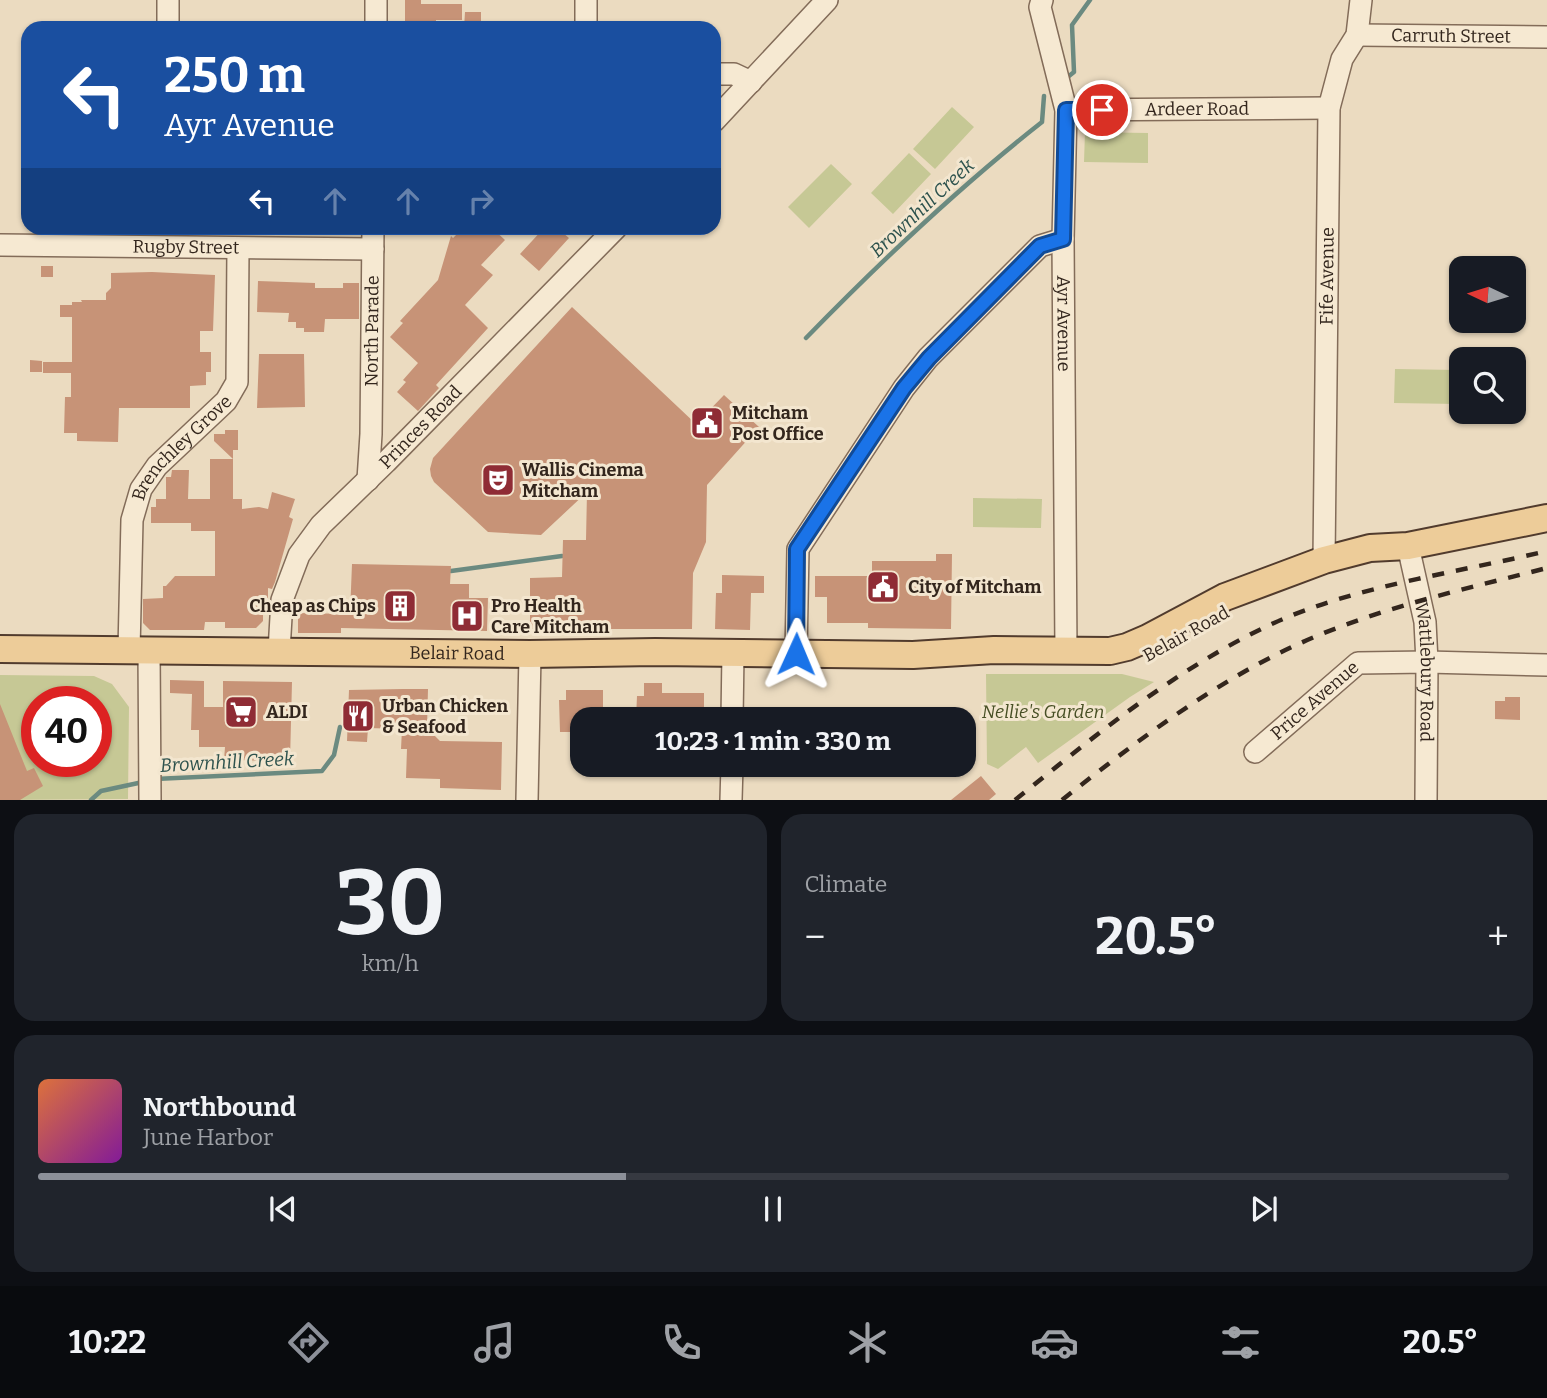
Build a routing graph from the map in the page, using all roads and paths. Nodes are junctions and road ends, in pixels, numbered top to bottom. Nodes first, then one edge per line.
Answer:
1 (168, 0) edge
2 (376, 0) edge
3 (586, 0) edge
4 (827, 0) edge
5 (1042, 0) edge
6 (1362, 0) edge
7 (168, 21) edge
8 (376, 21) edge
9 (586, 21) edge
10 (1357, 35) junction
11 (1547, 37) edge
12 (721, 74) edge
13 (751, 82) junction
14 (1064, 104) junction
15 (1329, 108) junction
16 (721, 114) edge
17 (373, 235) edge
18 (609, 235) edge
19 (167, 237) edge
20 (1063, 239) junction
21 (0, 246) edge
22 (238, 248) junction
23 (373, 249) junction
24 (371, 436) junction
25 (399, 449) junction
26 (368, 480) junction
27 (1547, 518) edge
28 (1408, 546) junction
29 (1324, 560) junction
30 (1425, 622) junction
31 (0, 649) edge
32 (139, 650) junction
33 (279, 651) junction
34 (1066, 652) junction
35 (733, 653) junction
36 (530, 654) junction
37 (796, 654) junction
38 (914, 656) junction
39 (1427, 662) junction
40 (1461, 663) junction
41 (1547, 666) edge
42 (732, 707) edge
43 (1255, 752) dead end
44 (732, 777) edge
45 (150, 796) edge
46 (527, 800) edge
47 (731, 800) edge
48 (1426, 800) edge

1 - 7 street
2 - 8 street
3 - 9 street
4 - 13 street
5 - 14 street, Ayr Avenue
6 - 10 street, Fife Avenue
10 - 11 street, Carruth Street
10 - 15 street, Fife Avenue
12 - 13 street
13 - 16 street
14 - 15 street, Ardeer Road
14 - 20 street, Ayr Avenue
15 - 29 street, Fife Avenue
17 - 23 street, North Parade
18 - 25 street, Princes Road
19 - 21 street, Rugby Street
19 - 22 street, Rugby Street
20 - 34 street, Ayr Avenue
20 - 37 street
22 - 23 street, Rugby Street
22 - 32 street, Brenchley Grove
23 - 24 street, North Parade
24 - 25 street
24 - 26 street, North Parade
25 - 26 street, Princes Road
26 - 33 street, Princes Road
27 - 28 main road, Belair Road
28 - 29 main road, Belair Road
28 - 30 street, Wattlebury Road
28 - 38 main road, Belair Road
29 - 34 main road, Belair Road
30 - 39 street, Wattlebury Road
30 - 40 street
31 - 32 main road, Belair Road
32 - 33 main road, Belair Road
32 - 45 street, Brenchley Grove
33 - 36 main road, Belair Road
34 - 38 main road, Belair Road
35 - 36 main road, Belair Road
35 - 37 main road, Belair Road
35 - 42 street
36 - 46 street
37 - 38 main road, Belair Road
39 - 40 street, Price Avenue
39 - 43 street, Price Avenue
39 - 48 street, Wattlebury Road
40 - 41 street, Price Avenue
44 - 47 street

